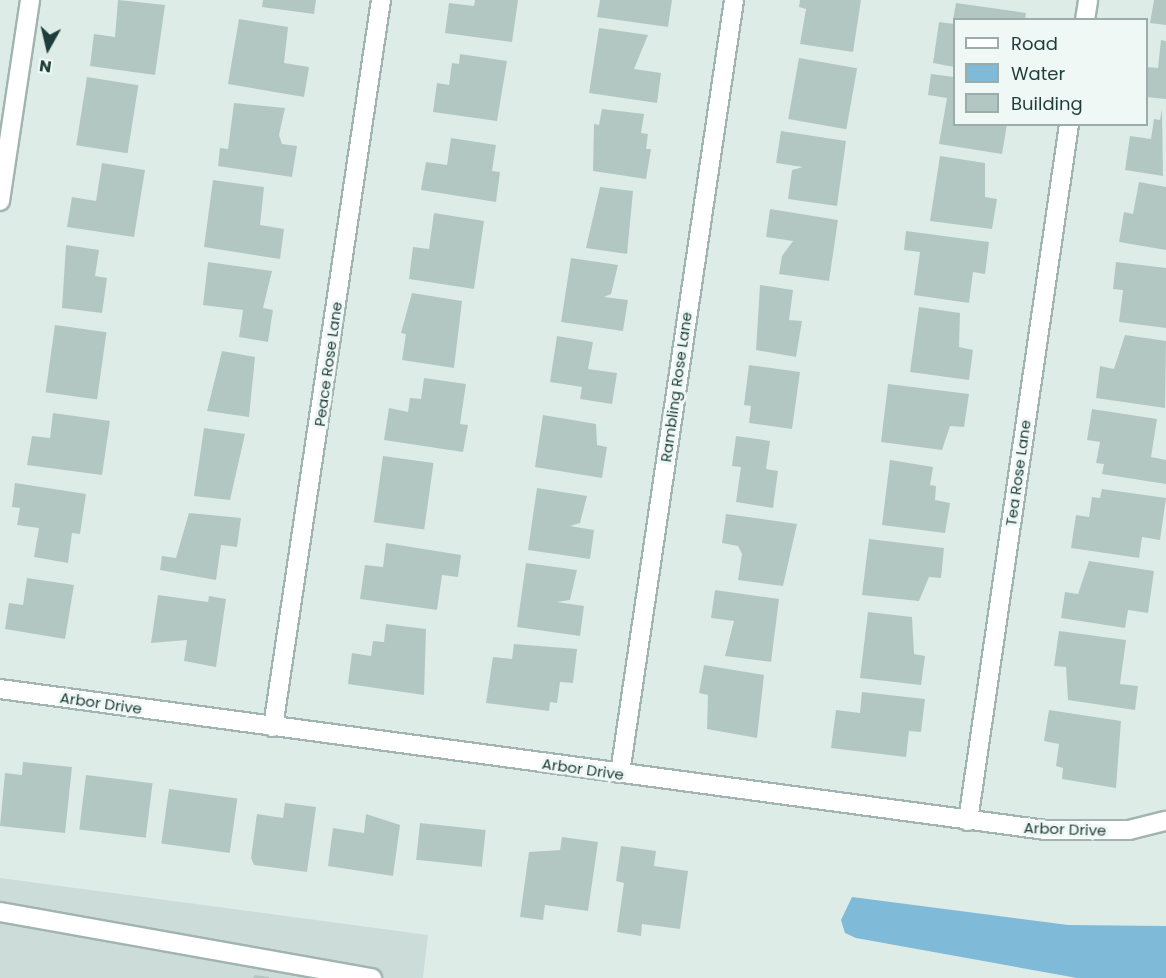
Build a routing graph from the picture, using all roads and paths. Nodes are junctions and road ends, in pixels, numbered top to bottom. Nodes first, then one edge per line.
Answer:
1 (30, 0) edge
2 (381, 0) edge
3 (734, 0) edge
4 (1088, 0) edge
5 (1085, 18) edge
6 (1069, 126) edge
7 (0, 201) edge
8 (0, 689) edge
9 (273, 727) junction
10 (620, 774) junction
11 (968, 821) junction
12 (1166, 821) edge
13 (0, 912) edge
14 (372, 978) edge

1 - 7 street
2 - 9 street, Peace Rose Lane
3 - 10 street, Rambling Rose Lane
4 - 5 street
6 - 11 street, Tea Rose Lane
8 - 9 street, Arbor Drive
9 - 10 street, Arbor Drive
10 - 11 street, Arbor Drive
11 - 12 street, Arbor Drive
13 - 14 street

